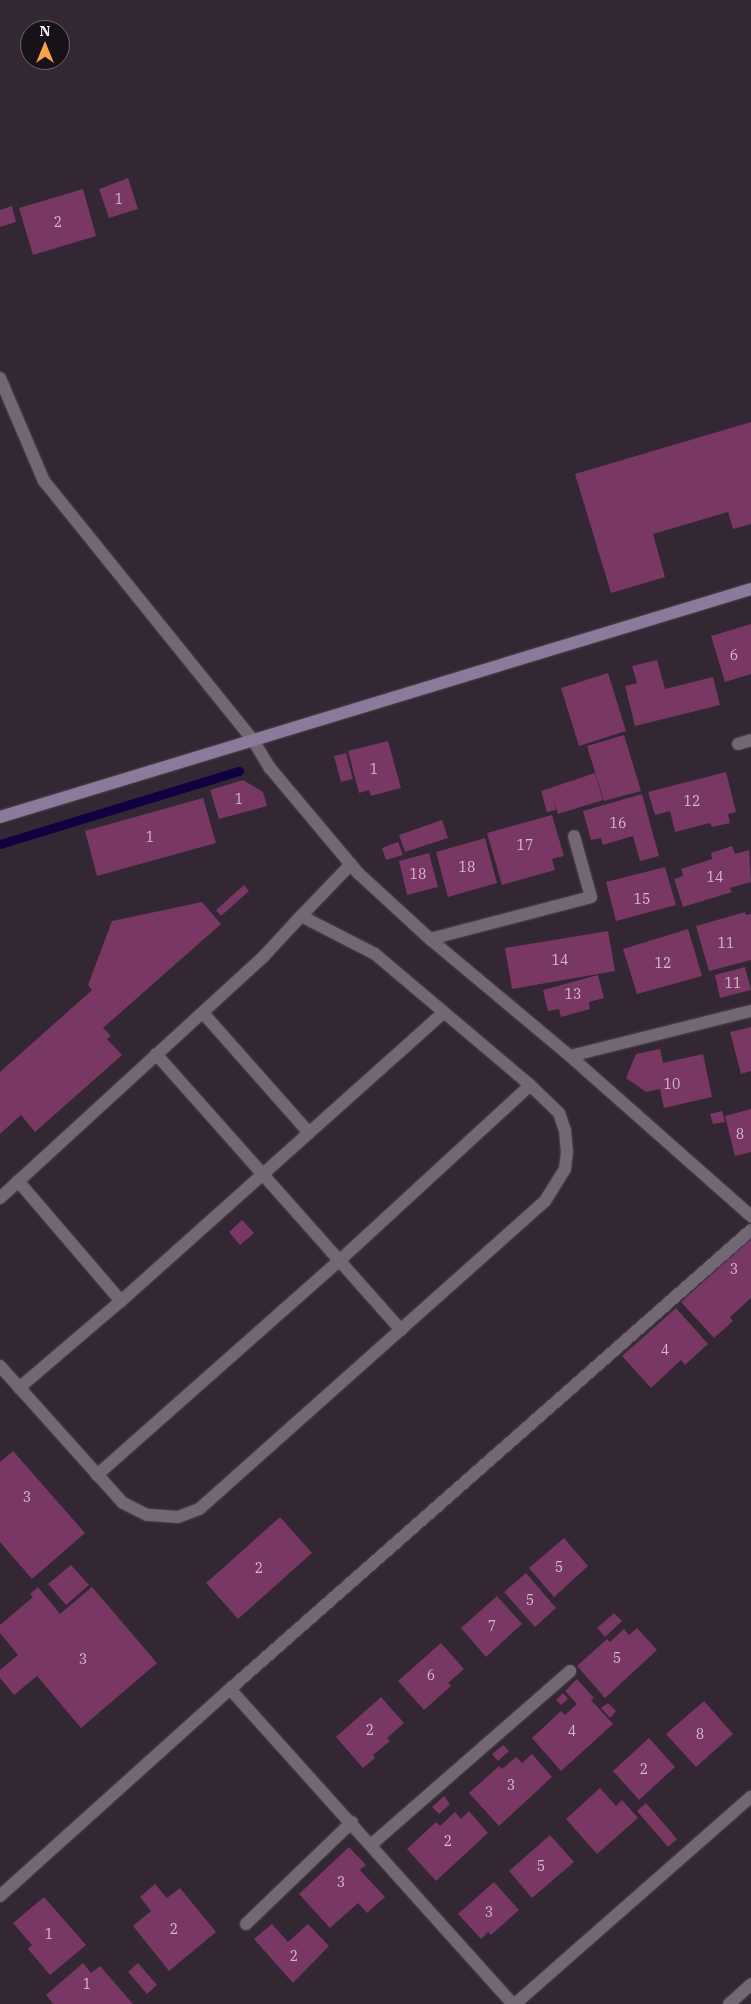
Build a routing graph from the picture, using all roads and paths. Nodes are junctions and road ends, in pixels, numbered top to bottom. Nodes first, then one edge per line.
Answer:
1 (0, 378) edge
2 (751, 588) edge
3 (253, 740) junction
4 (751, 740) edge
5 (738, 744) dead end
6 (0, 816) edge
7 (574, 836) dead end
8 (351, 864) junction
9 (301, 916) junction
10 (430, 939) junction
11 (751, 1011) edge
12 (203, 1012) junction
13 (443, 1013) junction
14 (156, 1054) junction
15 (570, 1056) junction
16 (530, 1085) junction
17 (309, 1133) junction
18 (262, 1173) junction
19 (18, 1181) junction
20 (0, 1198) edge
21 (751, 1216) edge
22 (751, 1230) edge
23 (340, 1260) junction
24 (121, 1301) junction
25 (401, 1330) junction
26 (0, 1366) edge
27 (19, 1388) junction
28 (97, 1475) junction
29 (570, 1671) dead end
30 (230, 1689) junction
31 (751, 1797) edge
32 (352, 1822) junction
33 (372, 1844) junction
34 (0, 1896) edge
35 (246, 1924) dead end
36 (751, 1984) edge
37 (514, 2004) edge
38 (729, 2004) edge

1 - 3 street
2 - 3 street
3 - 6 street
3 - 8 street
4 - 5 street
7 - 10 street
8 - 9 street
8 - 10 street
9 - 12 street
9 - 13 street
10 - 15 street
11 - 15 street
12 - 14 street
12 - 17 street
13 - 16 street
13 - 17 street
14 - 18 street
14 - 19 street
15 - 21 street
16 - 23 street
16 - 25 street
17 - 18 street
18 - 23 street
18 - 24 street
19 - 20 street
19 - 24 street
22 - 30 street
23 - 25 street
23 - 28 street
24 - 27 street
25 - 28 street
26 - 27 street
27 - 28 street
29 - 33 street
30 - 32 street
30 - 34 street
31 - 37 street
32 - 33 street
32 - 35 street
33 - 37 street
36 - 38 street

